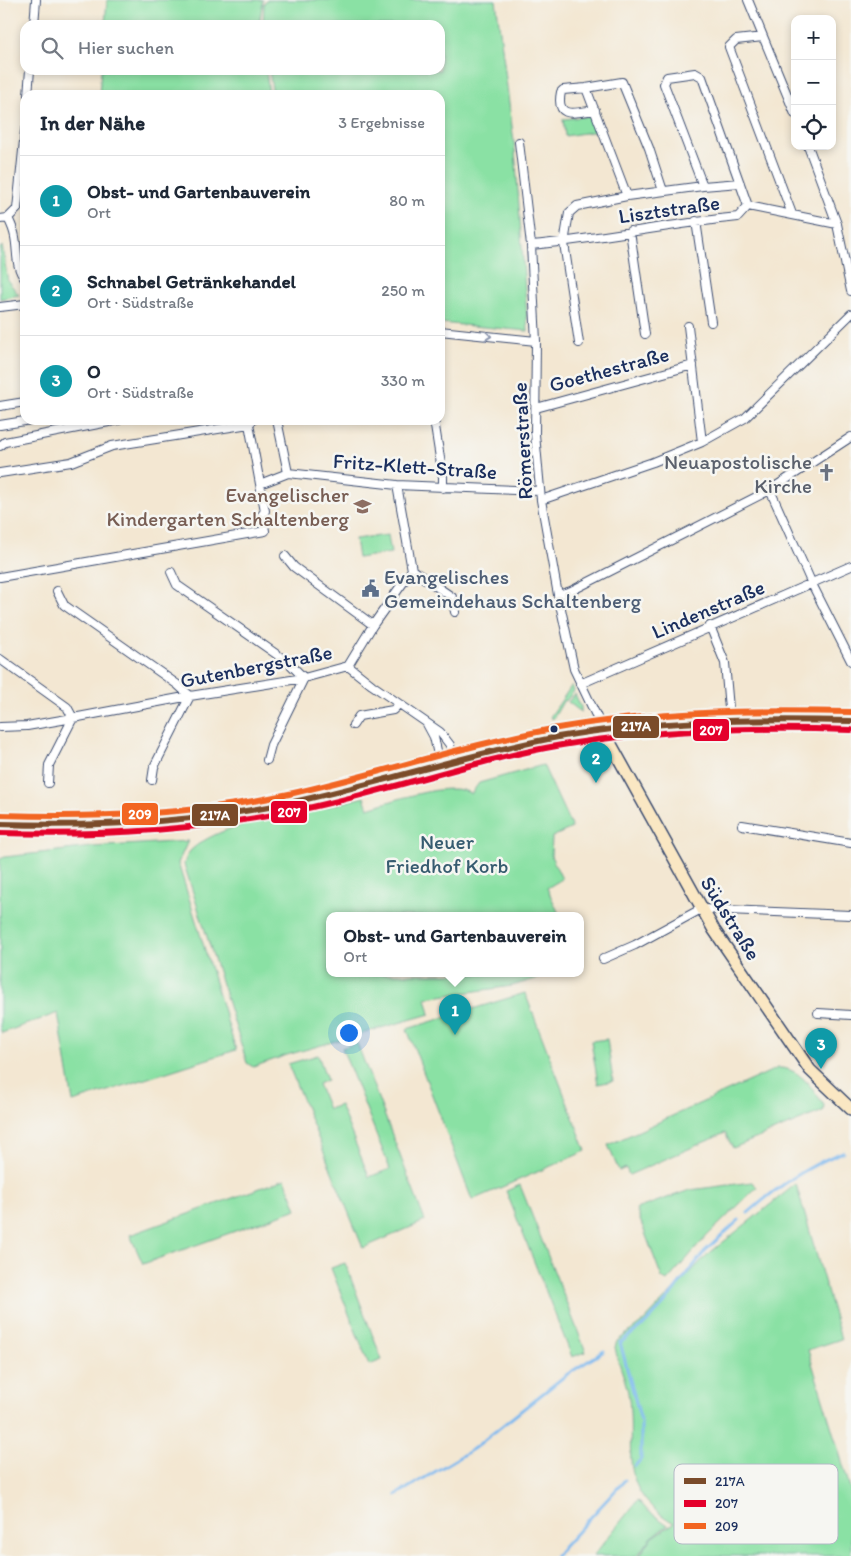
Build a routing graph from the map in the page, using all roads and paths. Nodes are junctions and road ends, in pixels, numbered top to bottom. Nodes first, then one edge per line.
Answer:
1 (36, 0) edge
2 (748, 0) edge
3 (34, 20) edge
4 (762, 37) junction
5 (30, 75) edge
6 (586, 88) junction
7 (28, 90) edge
8 (791, 105) edge
9 (595, 110) junction
10 (519, 142) dead end
11 (809, 150) edge
12 (740, 183) junction
13 (703, 186) junction
14 (20, 190) edge
15 (663, 191) junction
16 (627, 196) junction
17 (748, 206) junction
18 (792, 214) junction
19 (4, 218) edge
20 (696, 221) junction
21 (837, 224) junction
22 (630, 231) junction
23 (564, 243) junction
24 (531, 246) junction
25 (20, 272) edge
26 (851, 290) edge
27 (20, 305) edge
28 (0, 307) edge
29 (851, 314) edge
30 (711, 322) dead end
31 (688, 326) dead end
32 (445, 331) edge
33 (646, 334) dead end
34 (536, 340) junction
35 (579, 343) dead end
36 (693, 364) junction
37 (20, 403) edge
38 (0, 406) edge
39 (536, 408) junction
40 (20, 422) edge
41 (0, 425) edge
42 (93, 425) edge
43 (234, 425) edge
44 (251, 425) edge
45 (279, 425) edge
46 (435, 425) edge
47 (851, 437) edge
48 (702, 442) junction
49 (0, 446) edge
50 (0, 473) edge
51 (288, 473) junction
52 (260, 484) junction
53 (397, 485) junction
54 (443, 488) junction
55 (770, 490) junction
56 (540, 491) junction
57 (541, 500) junction
58 (286, 556) dead end
59 (851, 566) edge
60 (412, 570) junction
61 (171, 572) dead end
62 (0, 577) edge
63 (812, 584) junction
64 (57, 591) dead end
65 (558, 595) junction
66 (454, 612) dead end
67 (373, 624) junction
68 (710, 626) junction
69 (0, 659) edge
70 (851, 661) edge
71 (348, 666) junction
72 (304, 678) junction
73 (580, 684) junction
74 (190, 696) junction
75 (399, 704) junction
76 (73, 718) junction
77 (730, 720) junction
78 (424, 721) junction
79 (851, 721) edge
80 (352, 725) dead end
81 (0, 727) edge
82 (603, 730) junction
83 (267, 760) dead end
84 (454, 760) junction
85 (440, 764) junction
86 (152, 780) dead end
87 (48, 783) dead end
88 (0, 824) edge
89 (742, 825) dead end
90 (851, 843) edge
91 (701, 909) junction
92 (851, 914) edge
93 (603, 959) dead end
94 (818, 1013) dead end
95 (851, 1015) edge
96 (851, 1109) edge

1 - 3 street
2 - 4 street
4 - 8 street
4 - 18 street
5 - 7 street
6 - 9 street
6 - 9 street
6 - 15 street
9 - 16 street
10 - 24 street, Römerstraße
11 - 21 street
12 - 13 street
12 - 13 street
12 - 17 street
13 - 15 street
14 - 19 street
15 - 16 street
16 - 23 street
17 - 18 street, Lisztstraße
17 - 20 street, Lisztstraße
18 - 21 street, Lisztstraße
19 - 25 street
20 - 22 street, Lisztstraße
20 - 30 street
21 - 26 street
22 - 23 street, Lisztstraße
22 - 33 street
23 - 24 street, Lisztstraße
23 - 35 street
24 - 34 street, Römerstraße
27 - 28 street
29 - 48 street
31 - 36 street
32 -> 34 street
34 - 39 street, Römerstraße
36 - 39 street, Goethestraße
36 - 48 street
37 - 38 street
39 - 56 street, Römerstraße
40 - 41 street
42 - 49 street
43 - 50 street
44 - 52 street
45 - 51 street
46 - 54 street
47 - 55 street
48 - 57 street
51 - 52 street
51 - 53 street, Fritz-Klett-Straße
52 - 62 street
53 - 54 street, Fritz-Klett-Straße
53 - 60 street
54 - 56 street, Fritz-Klett-Straße
55 - 63 street
55 - 65 street
56 - 57 street, Römerstraße
57 - 65 street, Römerstraße
58 - 67 street
59 - 63 street, Lindenstraße
60 - 66 street
60 - 67 street, Gutenbergstraße
61 - 72 street
63 - 68 street, Lindenstraße
63 - 70 street
64 - 74 street
65 - 73 street, Römerstraße
67 - 71 street, Gutenbergstraße
68 - 73 street, Lindenstraße
68 - 77 street
69 - 76 street
71 - 72 street, Gutenbergstraße
71 - 75 street
72 - 74 street, Gutenbergstraße
72 - 83 street
73 - 82 street, Römerstraße
74 - 76 street, Gutenbergstraße
74 - 86 street
75 - 78 street
75 - 80 street
76 - 81 street, Gutenbergstraße
76 - 87 street
77 - 79 street
77 - 82 street
78 - 84 street
78 - 85 street
82 - 84 street
82 - 91 street, Südstraße
84 - 85 street
85 - 88 street
89 - 90 street
91 - 92 street
91 - 93 street
91 - 96 street, Südstraße
94 - 95 street

